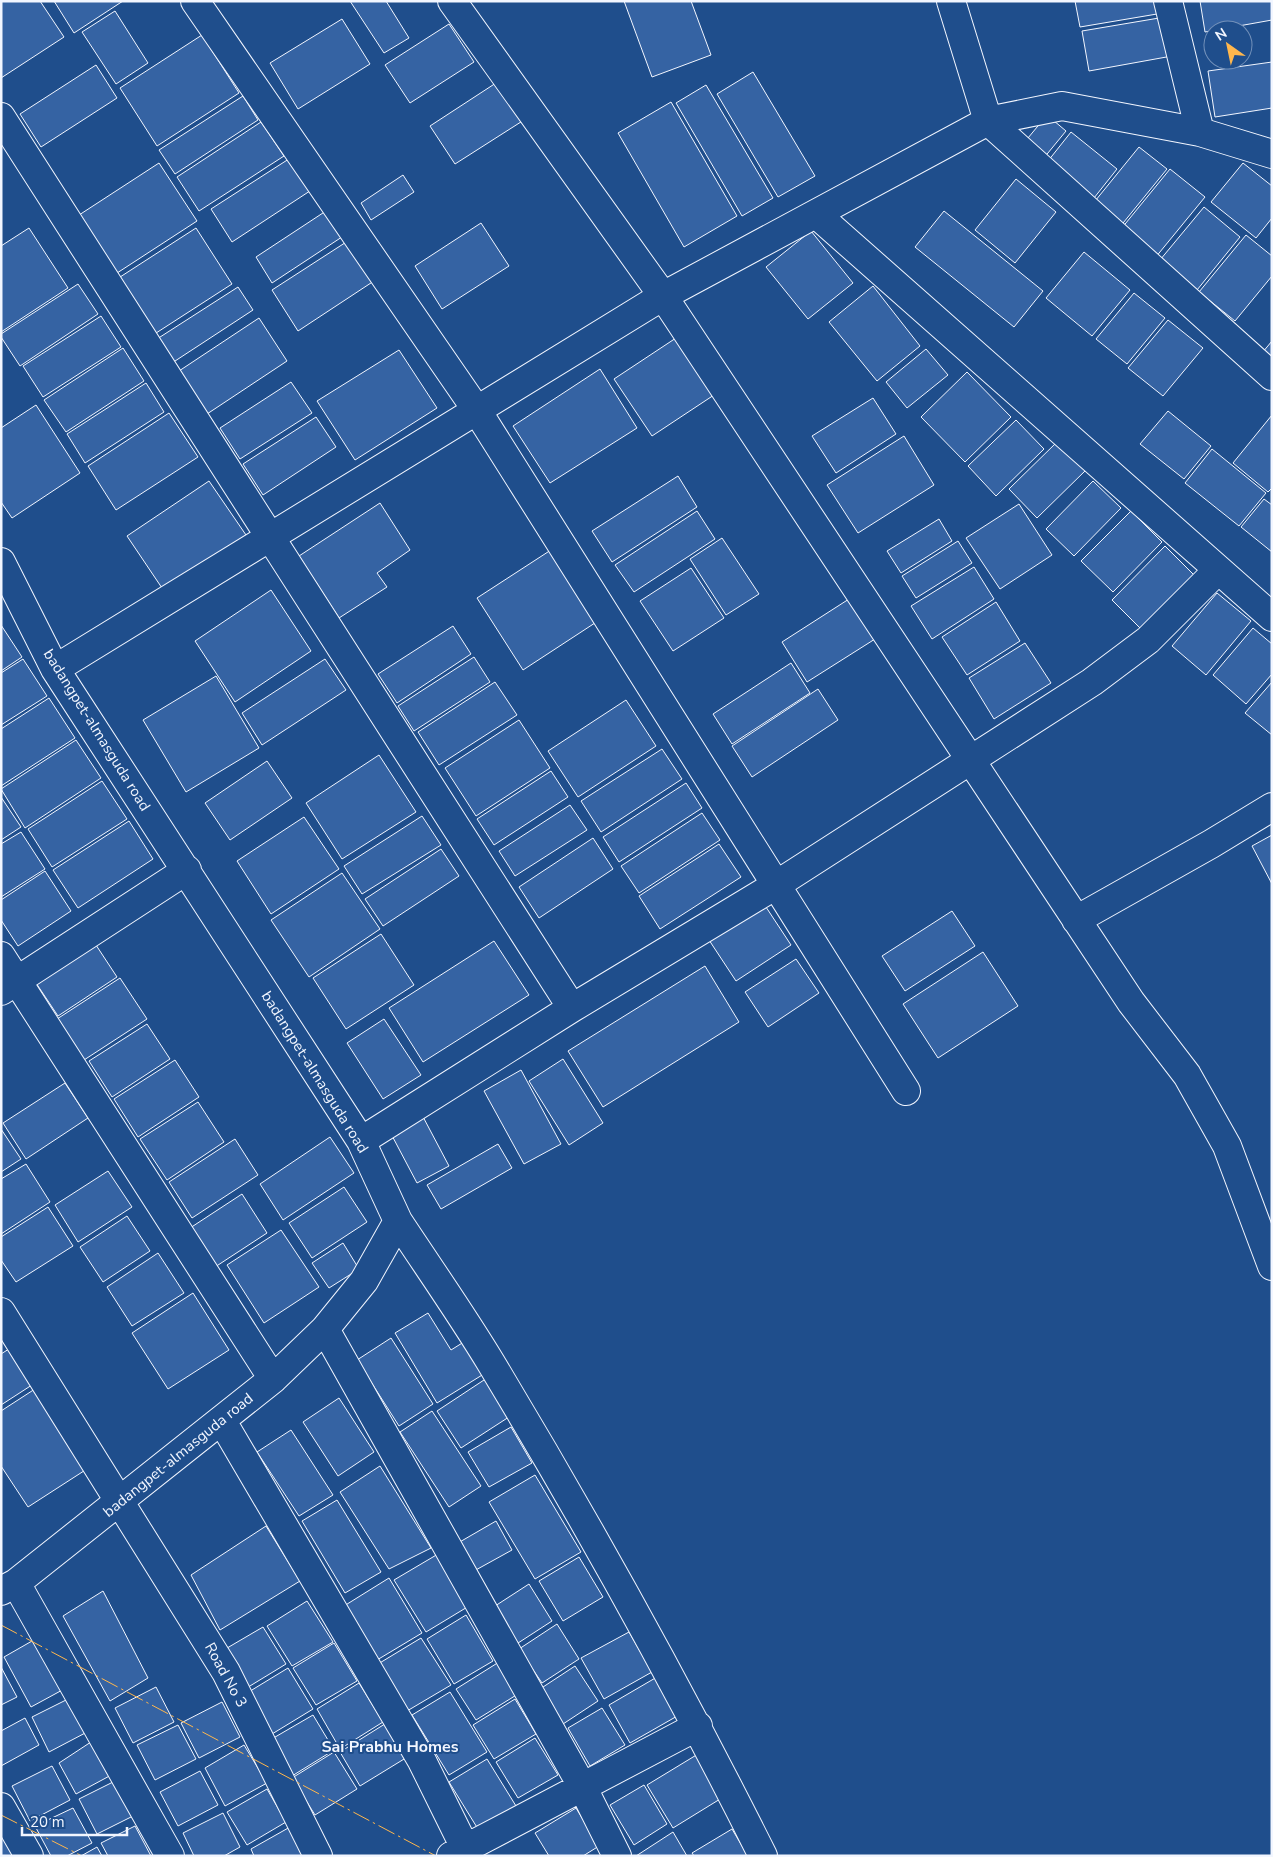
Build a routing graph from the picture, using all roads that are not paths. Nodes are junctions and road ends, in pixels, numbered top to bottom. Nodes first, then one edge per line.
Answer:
1 (195, 1) edge
2 (452, 1) edge
3 (951, 1) edge
4 (1168, 1) edge
5 (1, 117) edge
6 (988, 121) junction
7 (1200, 132) junction
8 (1272, 154) edge
9 (816, 214) junction
10 (663, 296) junction
11 (1272, 376) edge
12 (476, 409) junction
13 (272, 538) junction
14 (1, 562) edge
15 (1218, 570) junction
16 (1272, 616) edge
17 (55, 669) junction
18 (971, 760) junction
19 (1272, 807) edge
20 (187, 870) junction
21 (776, 885) junction
22 (1076, 920) junction
23 (1, 956) edge
24 (10, 986) edge
25 (572, 1008) junction
26 (906, 1091) dead end
27 (361, 1140) junction
28 (398, 1221) junction
29 (1272, 1266) edge
30 (1, 1312) edge
31 (325, 1329) junction
32 (273, 1378) junction
33 (222, 1420) junction
34 (121, 1501) junction
35 (8, 1587) edge
36 (698, 1726) junction
37 (582, 1786) junction
38 (1, 1807) edge
39 (462, 1853) edge
40 (30, 1856) edge
41 (170, 1856) edge
42 (318, 1856) edge
43 (617, 1856) edge
44 (763, 1856) edge

1 - 12 street
2 - 10 street
3 - 6 street
4 - 7 street
5 - 13 street
6 - 7 street
6 - 9 street
6 - 11 street
7 - 8 street
9 - 10 street
9 - 15 street
10 - 12 street
10 - 18 street
12 - 13 street
12 - 21 street
13 - 17 street
13 - 25 street
14 - 17 street, badangpet-almasguda road
15 - 16 street
15 - 18 street
17 - 20 street, badangpet-almasguda road
18 - 21 street
18 - 22 street
19 - 22 street
20 - 24 street
20 - 27 street, badangpet-almasguda road
21 - 25 street
21 - 26 street
22 - 29 street
23 - 24 street
24 - 32 street
25 - 27 street
27 - 28 street, badangpet-almasguda road
28 - 31 street, badangpet-almasguda road
28 - 36 street
30 - 34 street, Road No 3
31 - 32 street, badangpet-almasguda road
31 - 37 street
32 - 33 street, badangpet-almasguda road
33 - 34 street, badangpet-almasguda road
33 - 39 street
34 - 35 street, badangpet-almasguda road
34 - 42 street, Road No 3
35 - 41 street
36 - 37 street
36 - 44 street
37 - 39 street
37 - 43 street
38 - 40 street

